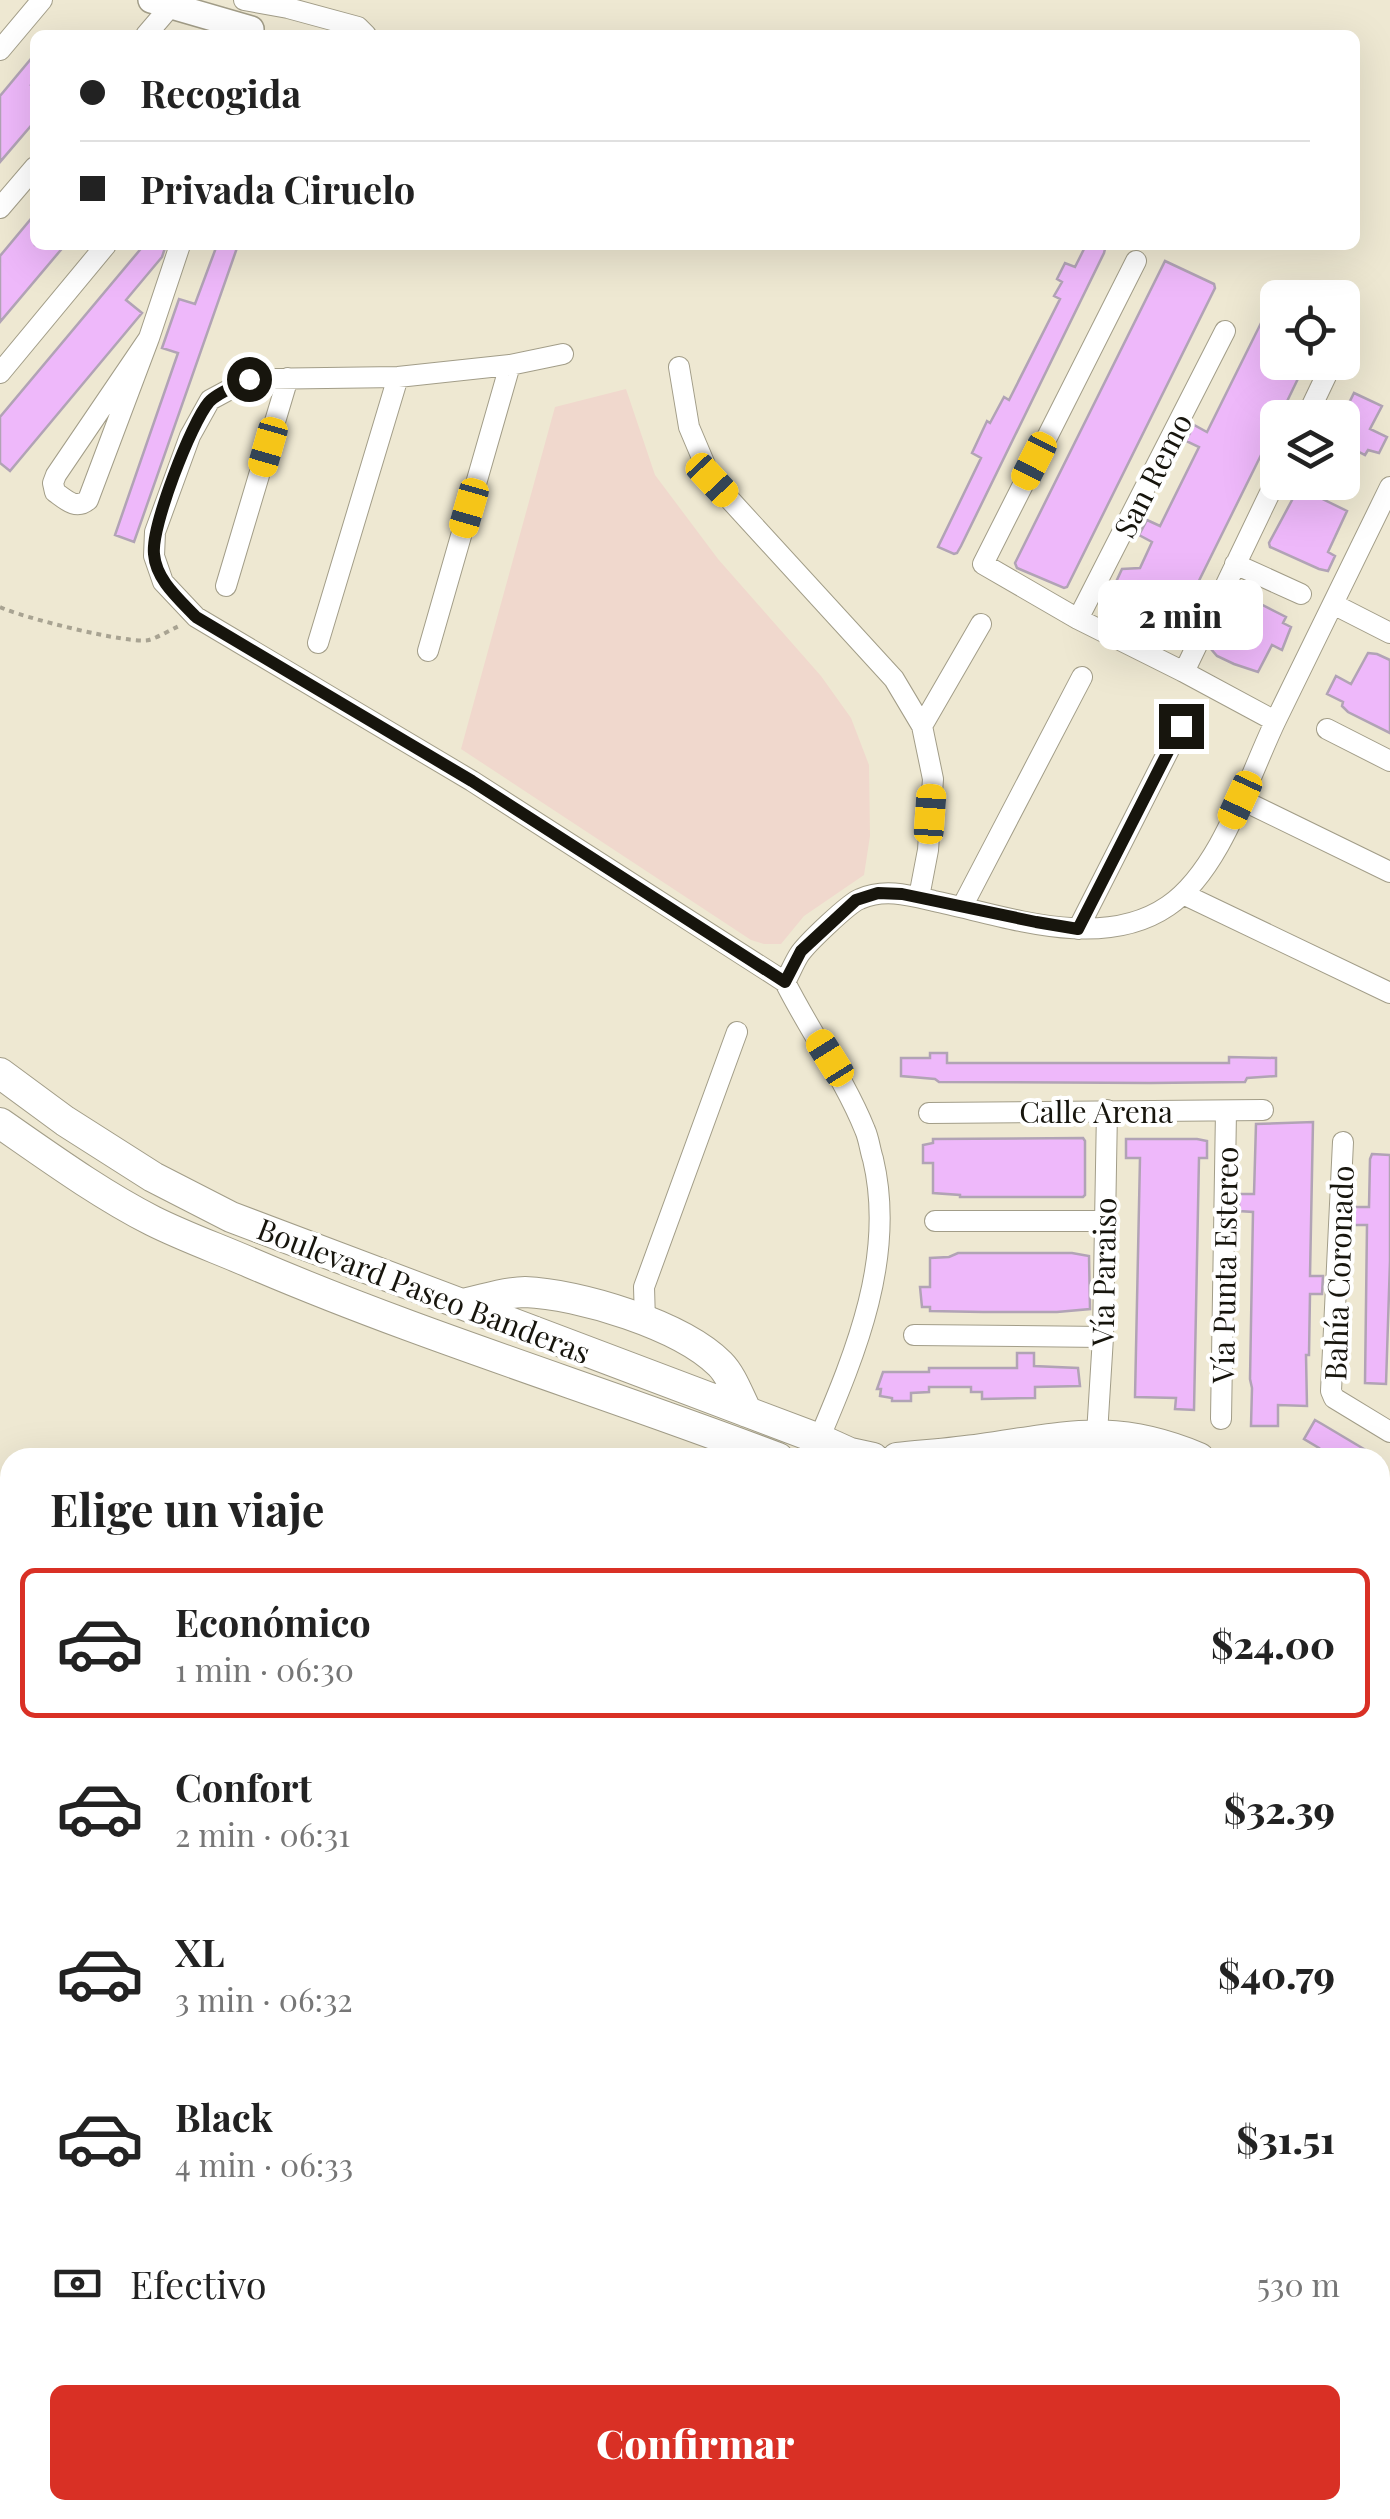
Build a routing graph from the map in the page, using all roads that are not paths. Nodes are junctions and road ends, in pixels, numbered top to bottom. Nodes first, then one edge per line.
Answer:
1 (42, 0) edge
2 (244, 0) edge
3 (166, 2) edge
4 (149, 30) edge
5 (246, 30) edge
6 (363, 30) edge
7 (0, 50) edge
8 (30, 173) edge
9 (0, 208) edge
10 (102, 250) edge
11 (178, 250) edge
12 (1136, 261) dead end
13 (1225, 331) dead end
14 (149, 338) junction
15 (563, 354) dead end
16 (510, 365) junction
17 (679, 368) dead end
18 (0, 374) edge
19 (398, 377) junction
20 (288, 378) junction
21 (1390, 487) edge
22 (1266, 500) edge
23 (1235, 564) junction
24 (226, 586) dead end
25 (1301, 594) dead end
26 (1333, 604) junction
27 (1078, 620) junction
28 (981, 624) dead end
29 (1390, 633) edge
30 (318, 643) dead end
31 (428, 651) dead end
32 (1184, 672) junction
33 (1082, 677) dead end
34 (1275, 721) junction
35 (922, 726) junction
36 (1181, 726) dead end
37 (1327, 729) dead end
38 (1390, 762) edge
39 (1240, 800) junction
40 (1390, 872) edge
41 (1183, 894) junction
42 (919, 898) junction
43 (962, 906) junction
44 (1078, 929) junction
45 (785, 982) junction
46 (1390, 992) edge
47 (736, 1032) dead end
48 (0, 1073) edge
49 (1107, 1110) junction
50 (1264, 1110) dead end
51 (1226, 1111) junction
52 (929, 1113) dead end
53 (0, 1123) edge
54 (1343, 1142) dead end
55 (935, 1221) dead end
56 (1104, 1221) junction
57 (644, 1286) junction
58 (463, 1304) junction
59 (614, 1311) junction
60 (645, 1321) junction
61 (914, 1335) dead end
62 (1103, 1337) junction
63 (746, 1412) junction
64 (1221, 1419) dead end
65 (1390, 1432) edge
66 (1098, 1434) junction
67 (753, 1448) edge
68 (815, 1448) edge
69 (986, 1448) edge
70 (1175, 1448) edge

1 - 7 street
2 - 6 street
3 - 4 street
3 - 5 street
8 - 9 street
10 - 18 street
11 - 14 street
12 - 27 street
13 - 27 street, San Remo
14 - 14 street
15 - 16 street
16 - 19 street
16 - 31 street
17 - 35 street
19 - 20 street
19 - 30 street
20 - 24 street
20 - 45 street
21 - 26 street
22 - 23 street
23 - 25 street
23 - 32 street
26 - 29 street
26 - 34 street
27 - 32 street
28 - 35 street
32 - 34 street
33 - 43 street
34 - 39 street
35 - 42 street
36 - 44 street
37 - 38 street
39 - 40 street
39 - 41 street
41 - 44 street
41 - 46 street
42 - 43 street
42 - 45 street
43 - 44 street
45 - 68 street
47 - 57 street
48 - 58 main road, Boulevard Paseo Banderas
49 - 51 street, Calle Arena
49 - 52 street, Calle Arena
49 - 56 street, Vía Paraiso
50 - 51 street, Calle Arena
51 - 64 street, Vía Punta Estereo
53 - 67 main road, Boulevard Paseo Banderas
54 - 65 street, Bahía Coronado
55 - 56 street
56 - 62 street, Vía Paraiso
57 - 59 street
57 - 60 street
58 - 59 main road
58 - 63 main road, Boulevard Paseo Banderas
59 - 60 main road
60 - 63 main road
61 - 62 street
62 - 66 street, Vía Paraiso
63 - 68 main road, Boulevard Paseo Banderas
66 - 69 main road
66 - 70 main road

